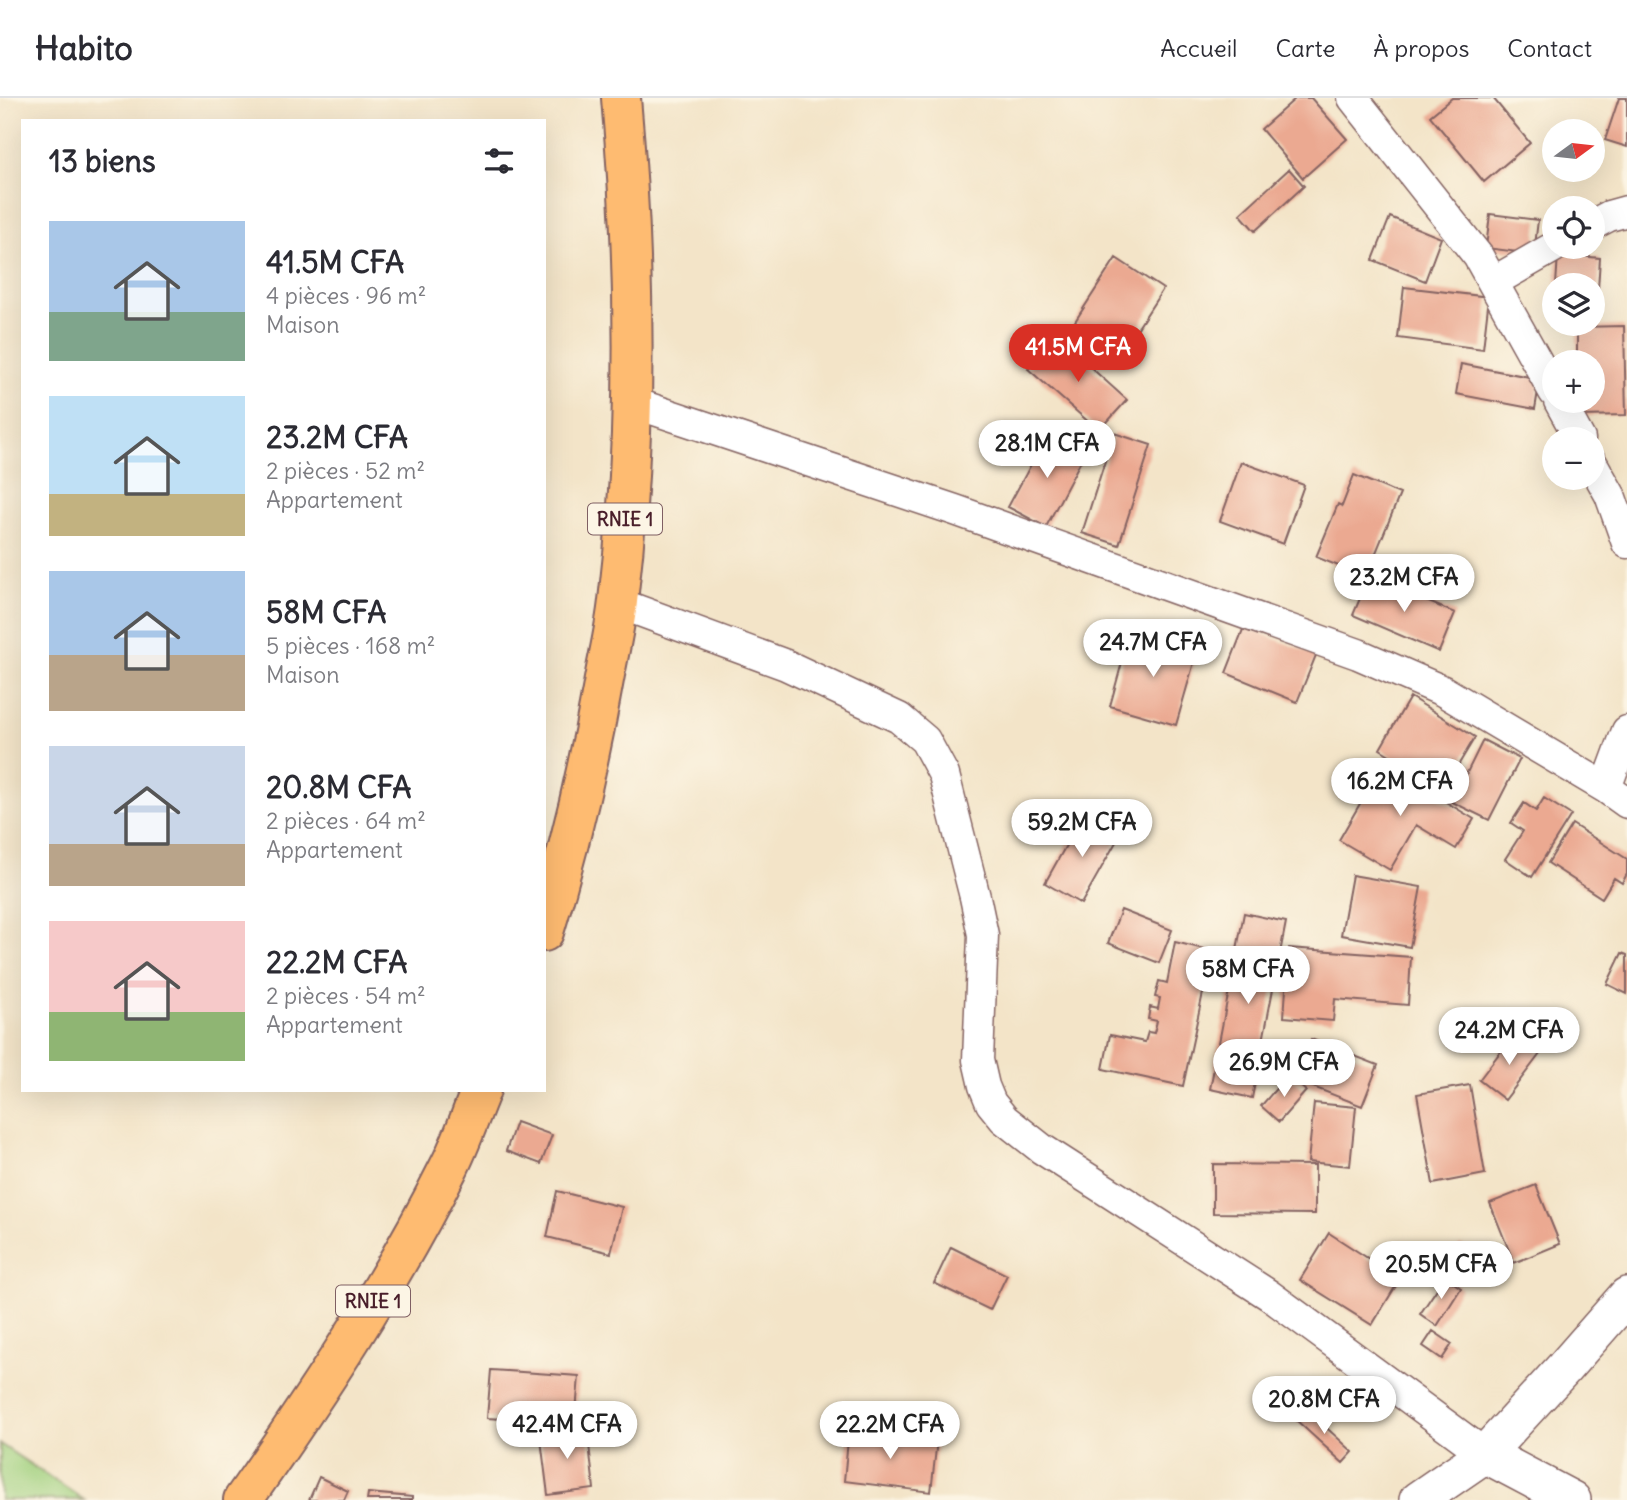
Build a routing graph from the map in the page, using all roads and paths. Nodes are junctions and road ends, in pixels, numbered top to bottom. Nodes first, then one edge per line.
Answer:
1 (621, 98) edge
2 (1353, 98) edge
3 (1627, 211) edge
4 (1605, 218) edge
5 (1542, 254) edge
6 (1493, 282) junction
7 (1542, 370) edge
8 (631, 402) junction
9 (1605, 486) edge
10 (1627, 542) edge
11 (618, 603) junction
12 (1627, 731) edge
13 (1617, 796) edge
14 (546, 925) edge
15 (480, 1092) edge
16 (1627, 1296) edge
17 (1485, 1454) junction
18 (243, 1500) edge
19 (1418, 1500) edge
20 (1572, 1500) edge

1 - 8 highway, RNIE 1
2 - 6 street
3 - 4 street
5 - 6 street
6 - 7 street
8 - 11 highway, RNIE 1
8 - 13 street
9 - 10 street
11 - 14 highway, RNIE 1
11 - 17 street
12 - 13 street
15 - 18 highway, RNIE 1
16 - 17 street
17 - 19 street
17 - 20 street

